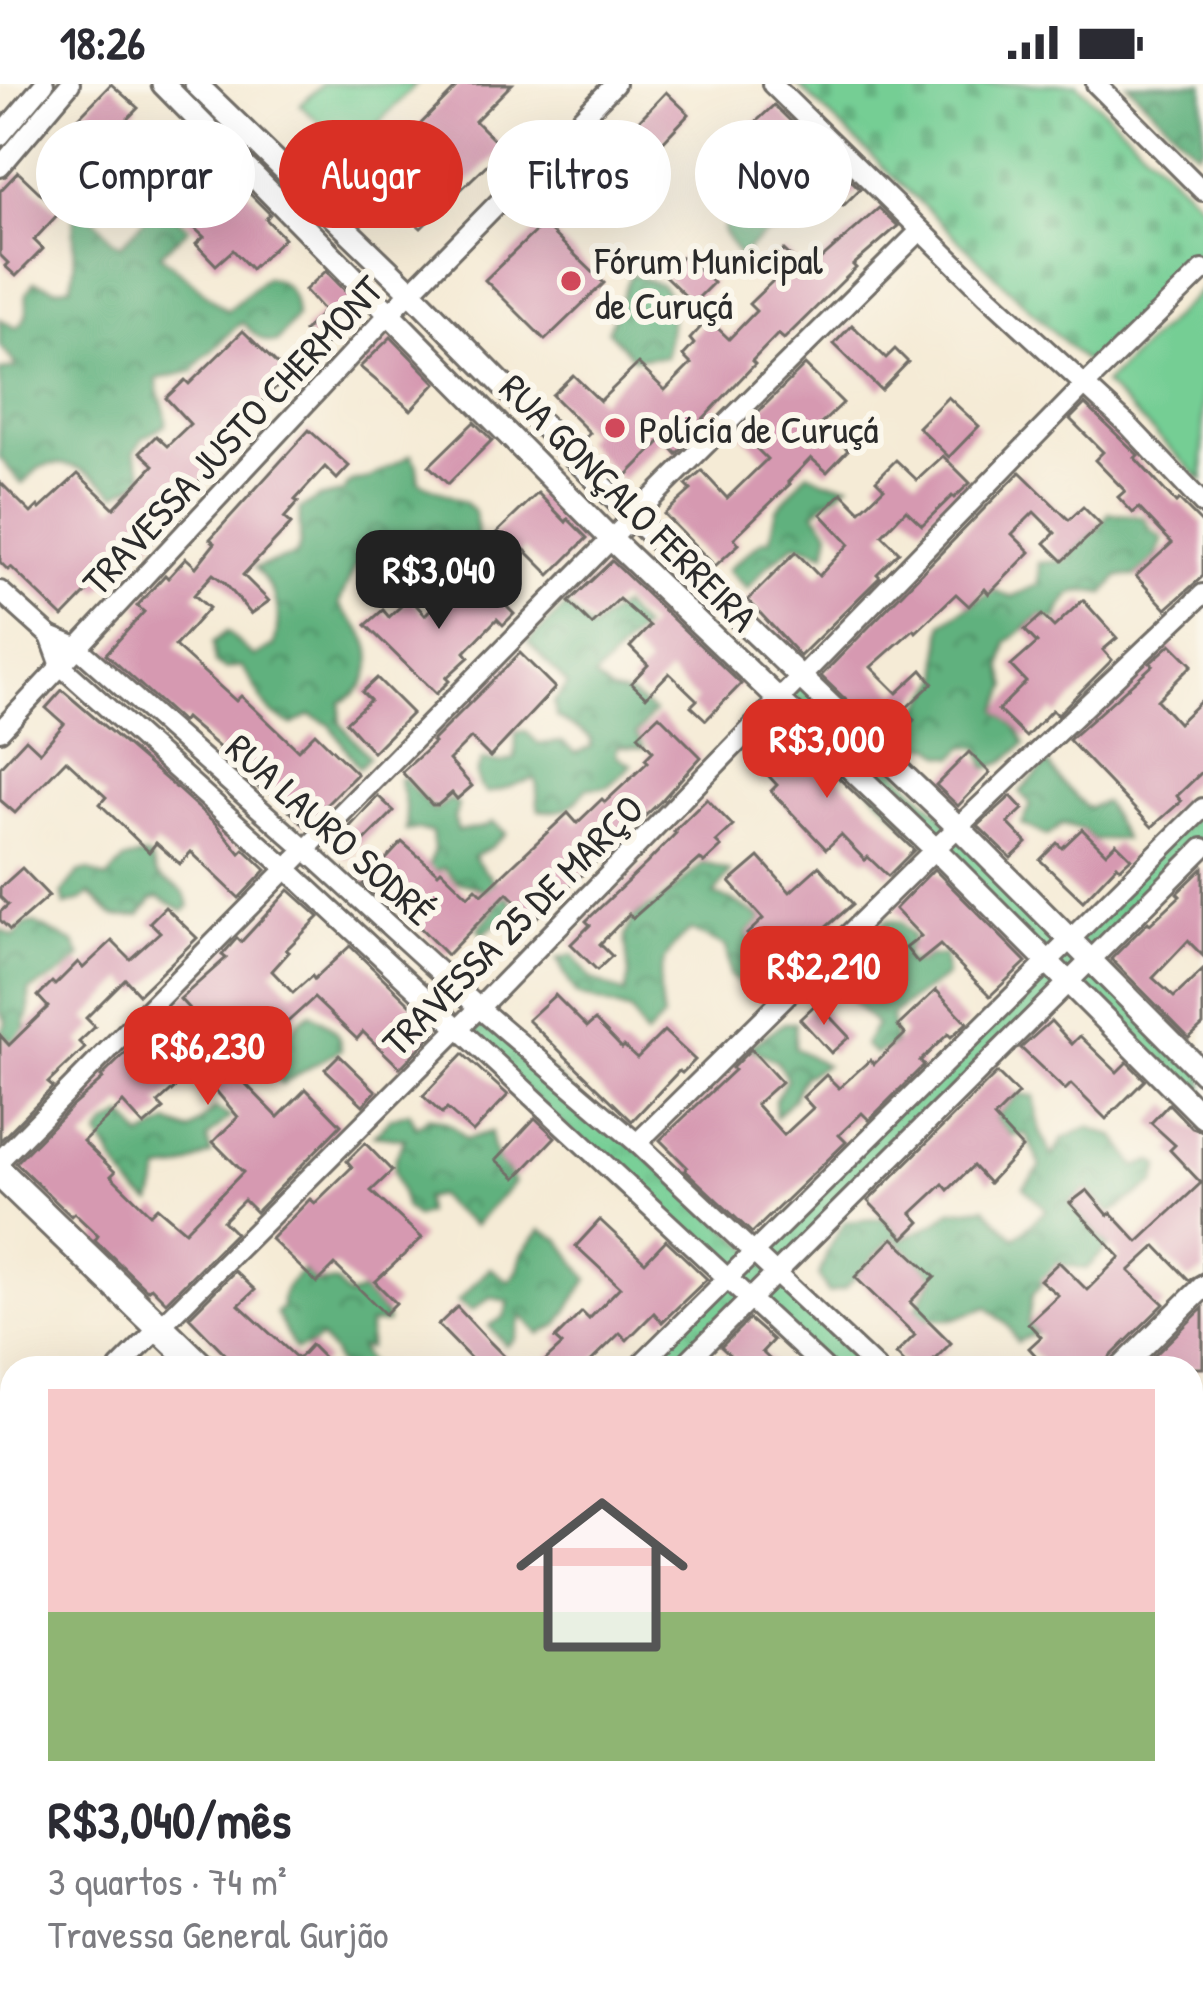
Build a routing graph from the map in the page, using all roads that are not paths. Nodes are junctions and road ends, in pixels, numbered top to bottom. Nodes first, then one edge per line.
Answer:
1 (44, 84) edge
2 (70, 84) edge
3 (163, 84) edge
4 (196, 84) edge
5 (615, 84) edge
6 (772, 84) edge
7 (1096, 84) edge
8 (0, 136) edge
9 (0, 167) edge
10 (1203, 191) edge
11 (920, 231) junction
12 (1203, 270) edge
13 (411, 292) junction
14 (389, 314) junction
15 (1084, 386) junction
16 (1203, 504) edge
17 (633, 517) junction
18 (612, 540) junction
19 (0, 591) edge
20 (1203, 594) edge
21 (50, 636) junction
22 (77, 647) junction
23 (61, 666) junction
24 (800, 678) junction
25 (779, 700) junction
26 (0, 731) edge
27 (1203, 808) edge
28 (958, 827) junction
29 (1203, 848) edge
30 (305, 849) junction
31 (935, 849) junction
32 (287, 868) junction
33 (1069, 939) junction
34 (1047, 960) junction
35 (1090, 960) junction
36 (1068, 980) junction
37 (479, 1008) junction
38 (459, 1028) junction
39 (1203, 1073) edge
40 (1203, 1117) edge
41 (637, 1142) junction
42 (0, 1160) edge
43 (0, 1173) edge
44 (753, 1251) junction
45 (775, 1274) junction
46 (729, 1277) junction
47 (1203, 1287) edge
48 (750, 1299) junction
49 (160, 1327) junction
50 (130, 1356) edge
51 (190, 1356) edge
52 (649, 1356) edge
53 (693, 1356) edge
54 (811, 1356) edge
55 (863, 1356) edge
56 (1133, 1356) edge

1 - 8 street
2 - 9 street
3 - 14 street, RUA GONÇALO FERREIRA
4 - 13 street, RUA GONÇALO FERREIRA
5 - 13 street, TRAVESSA JUSTO CHERMONT
6 - 11 street
7 - 10 street
11 - 15 street
11 - 17 street
12 - 15 street, TRAVESSA 25 DE MARÇO
13 - 14 street, TRAVESSA JUSTO CHERMONT
13 - 17 street, RUA GONÇALO FERREIRA
14 - 18 street, RUA GONÇALO FERREIRA
14 - 22 street, TRAVESSA JUSTO CHERMONT
15 - 16 street
15 - 24 street, TRAVESSA 25 DE MARÇO
17 - 18 street
17 - 24 street, RUA GONÇALO FERREIRA
18 - 25 street, RUA GONÇALO FERREIRA
18 - 30 street
19 - 21 street, RUA LAURO SODRÉ
20 - 28 street
21 - 22 street, RUA LAURO SODRÉ
21 - 23 street
22 - 23 street, TRAVESSA JUSTO CHERMONT
22 - 30 street, RUA LAURO SODRÉ
23 - 26 street, TRAVESSA JUSTO CHERMONT
23 - 32 street, RUA LAURO SODRÉ
24 - 25 street, TRAVESSA 25 DE MARÇO
24 - 28 street, RUA GONÇALO FERREIRA
25 - 31 street, RUA GONÇALO FERREIRA
25 - 37 street, TRAVESSA 25 DE MARÇO
27 - 33 street
28 - 31 street
28 - 33 street, RUA GONÇALO FERREIRA
29 - 35 street
30 - 32 street
30 - 37 street, RUA LAURO SODRÉ
31 - 34 street, RUA GONÇALO FERREIRA
31 - 41 street
32 - 38 street, RUA LAURO SODRÉ
32 - 42 street
33 - 34 street
33 - 35 street, RUA GONÇALO FERREIRA
34 - 36 street, RUA GONÇALO FERREIRA
34 - 44 street
35 - 36 street
35 - 39 street, RUA GONÇALO FERREIRA
36 - 40 street, RUA GONÇALO FERREIRA
36 - 45 street
37 - 38 street, TRAVESSA 25 DE MARÇO
37 - 41 street, RUA LAURO SODRÉ
38 - 46 street, RUA LAURO SODRÉ
38 - 49 street, TRAVESSA 25 DE MARÇO
41 - 44 street, RUA LAURO SODRÉ
43 - 49 main road
44 - 45 street, RUA LAURO SODRÉ
44 - 46 street
45 - 48 street
45 - 55 street, RUA LAURO SODRÉ
46 - 48 street, RUA LAURO SODRÉ
46 - 52 street
47 - 56 street
48 - 53 street
48 - 54 street, RUA LAURO SODRÉ
49 - 50 street, TRAVESSA 25 DE MARÇO
49 - 51 main road

